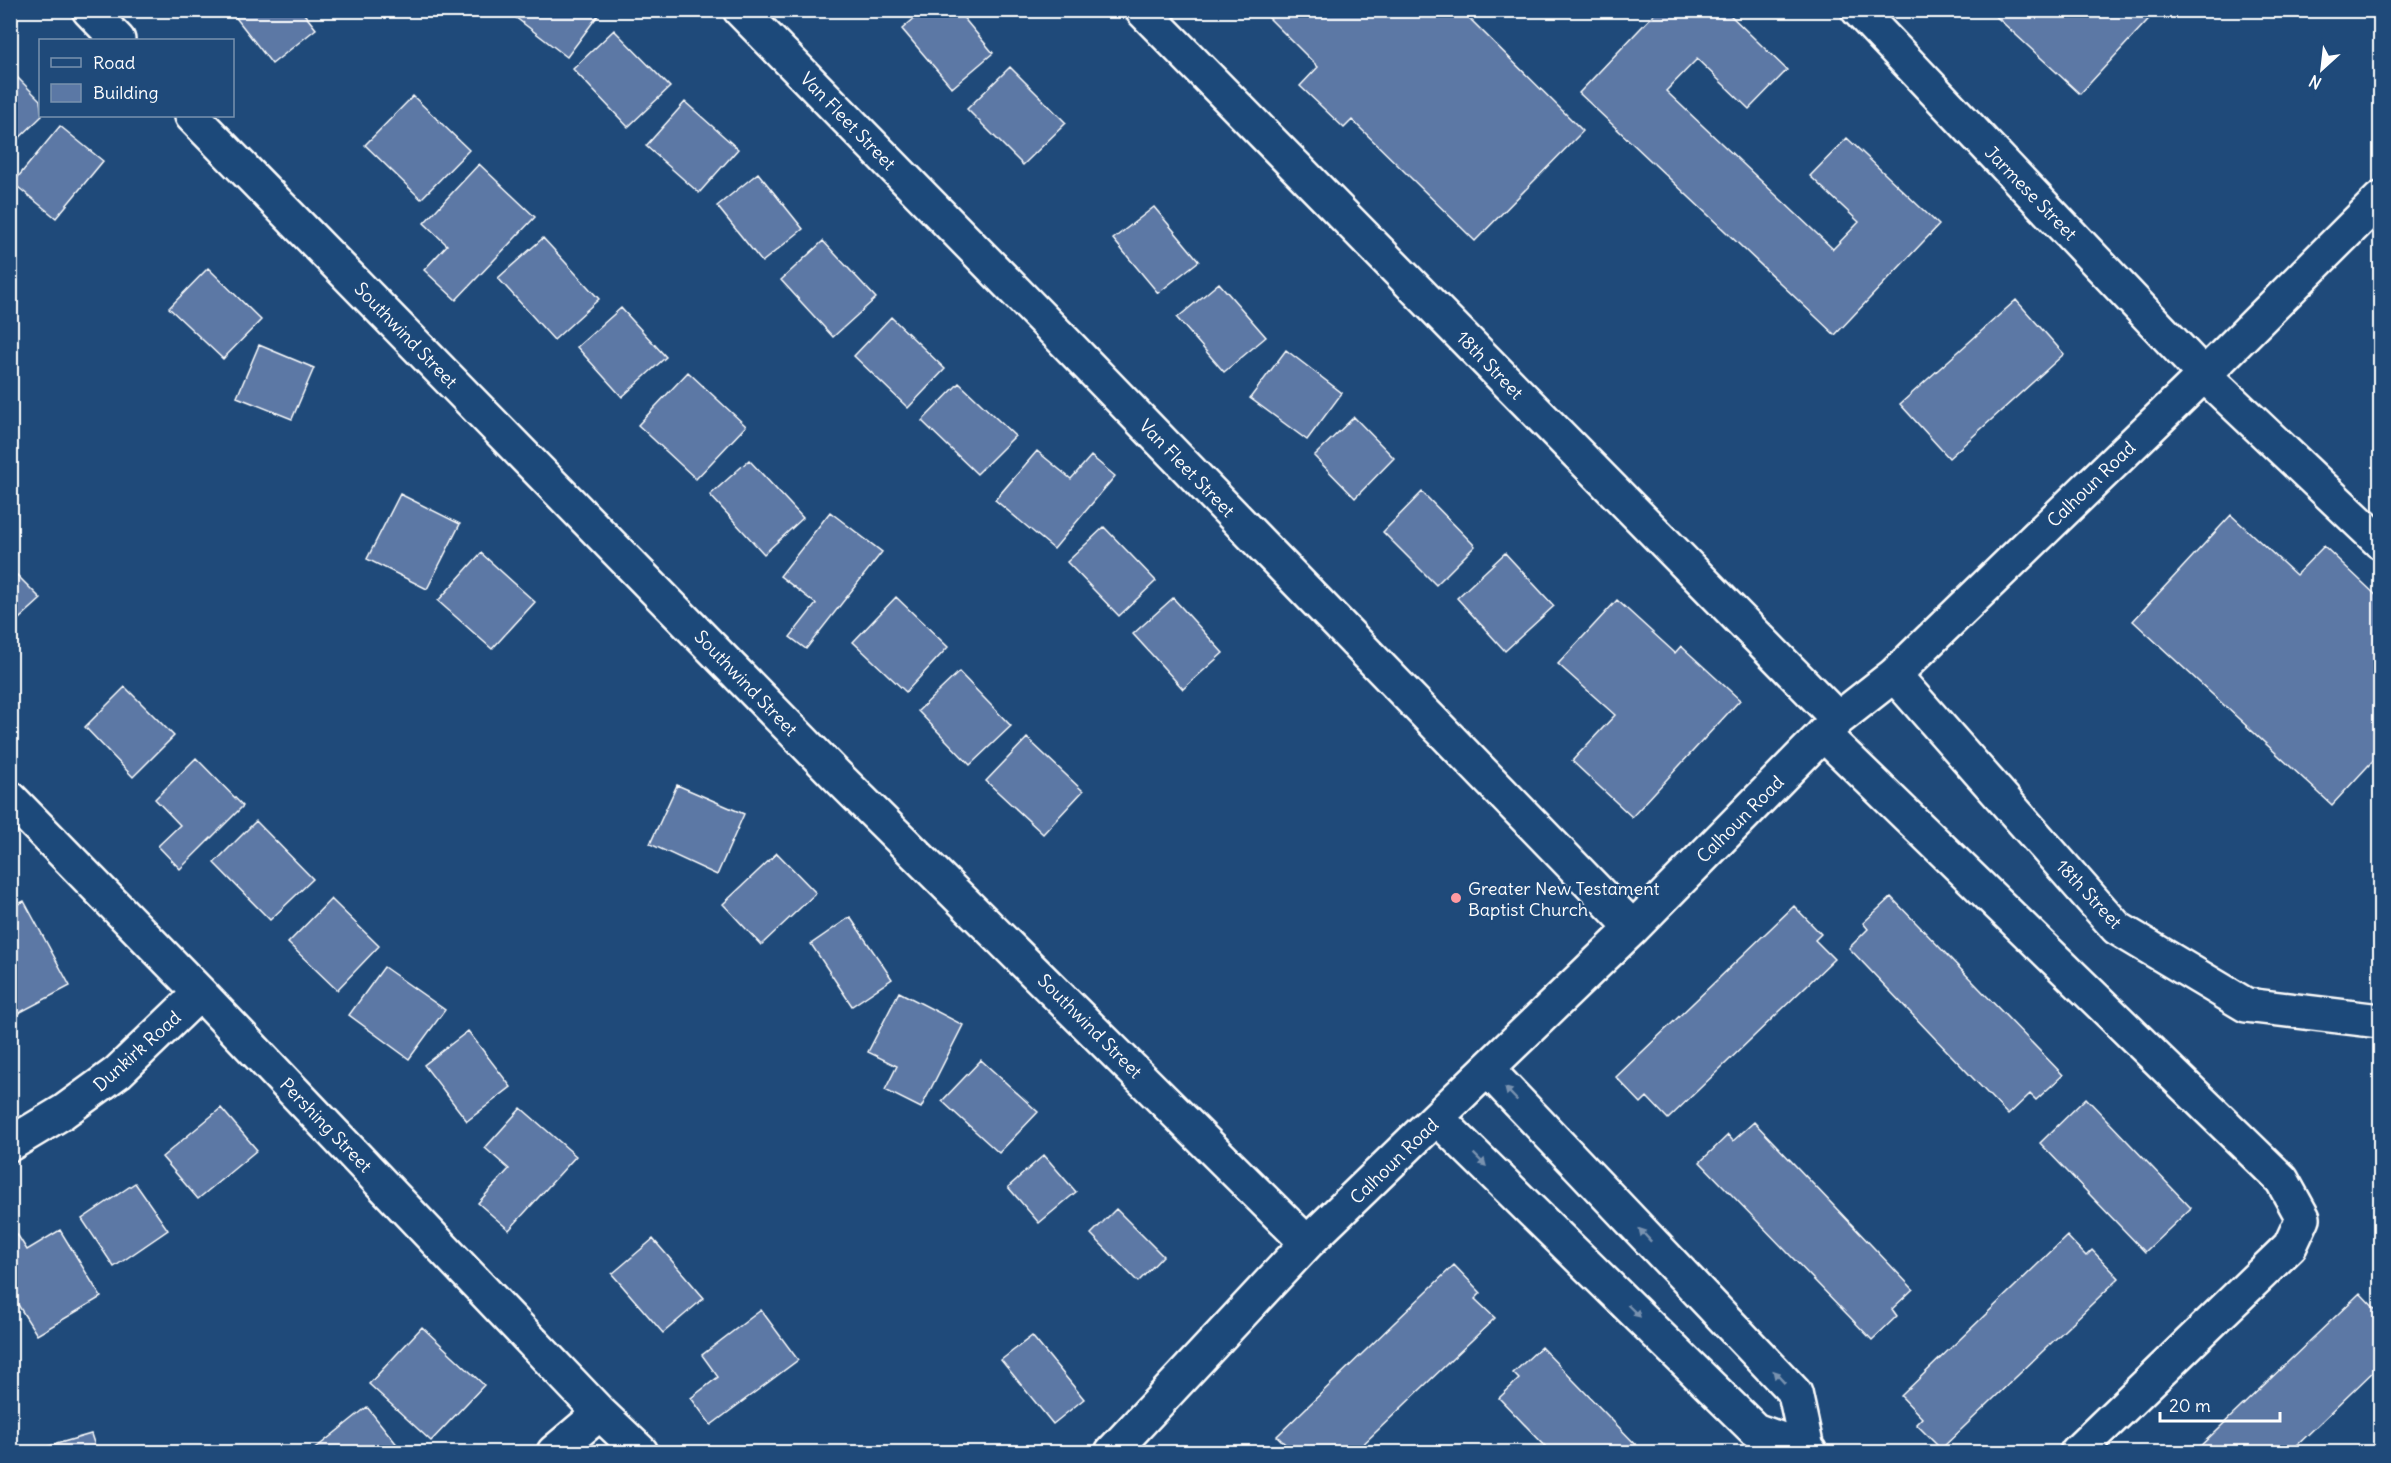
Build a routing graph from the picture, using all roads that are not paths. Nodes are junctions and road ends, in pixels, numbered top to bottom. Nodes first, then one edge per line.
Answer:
1 (89, 10) edge
2 (740, 10) edge
3 (1142, 10) edge
4 (1858, 10) edge
5 (117, 39) edge
6 (193, 117) edge
7 (2380, 199) edge
8 (2204, 375) junction
9 (2380, 542) edge
10 (1894, 675) junction
11 (1831, 727) junction
12 (10, 798) edge
13 (1633, 928) junction
14 (200, 993) junction
15 (2380, 1021) edge
16 (1488, 1070) junction
17 (1438, 1119) junction
18 (10, 1144) edge
19 (1307, 1243) junction
20 (600, 1413) junction
21 (1809, 1451) edge
22 (554, 1452) edge
23 (641, 1452) edge
24 (1112, 1452) edge
25 (2077, 1452) edge

1 - 5 street
2 - 13 street, Van Fleet Street
3 - 11 street, 18th Street
4 - 8 street, Jarmese Street
6 - 19 street, Southwind Street
7 - 8 street, Calhoun Road
8 - 9 street, Jarmese Street
8 - 10 street, Calhoun Road
10 - 11 street, Calhoun Road
10 - 15 street, 18th Street
11 - 13 street, Calhoun Road
11 - 25 street, 18th Street
12 - 14 street, Pershing Street
13 - 16 street, Calhoun Road
14 - 18 street, Dunkirk Road
14 - 20 street, Pershing Street
16 - 17 street, Calhoun Road
21 -> 16 street
17 - 19 street, Calhoun Road
17 -> 21 street
19 - 24 street, Calhoun Road
20 - 22 street
20 - 23 street, Pershing Street

